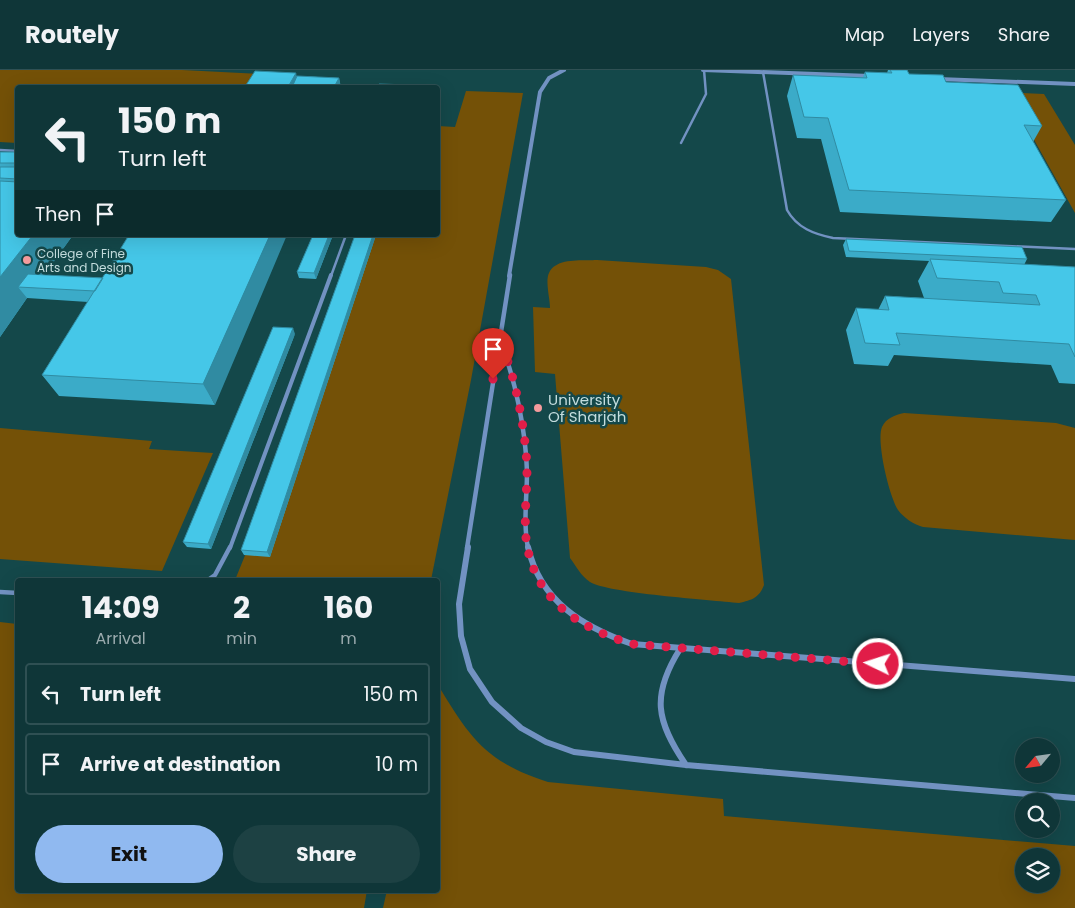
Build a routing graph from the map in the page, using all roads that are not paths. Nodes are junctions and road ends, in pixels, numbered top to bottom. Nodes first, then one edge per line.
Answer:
1 (564, 70) edge
2 (704, 70) edge
3 (764, 72) junction
4 (879, 77) edge
5 (937, 79) edge
6 (1075, 84) edge
7 (681, 143) dead end
8 (0, 150) edge
9 (15, 151) edge
10 (345, 237) edge
11 (833, 238) joint
12 (1075, 249) edge
13 (499, 339) junction
14 (211, 578) edge
15 (0, 592) edge
16 (15, 593) edge
17 (680, 649) junction
18 (1075, 679) edge
19 (686, 765) junction
20 (1075, 798) edge

1 - 13 street
2 - 3 street
2 - 7 lane
3 - 4 street
3 - 11 lane
5 - 6 street
8 - 9 lane
10 - 14 lane
11 - 12 lane
13 - 17 street
13 - 19 street
15 - 16 lane
17 - 18 street
17 - 19 street
19 - 20 street

